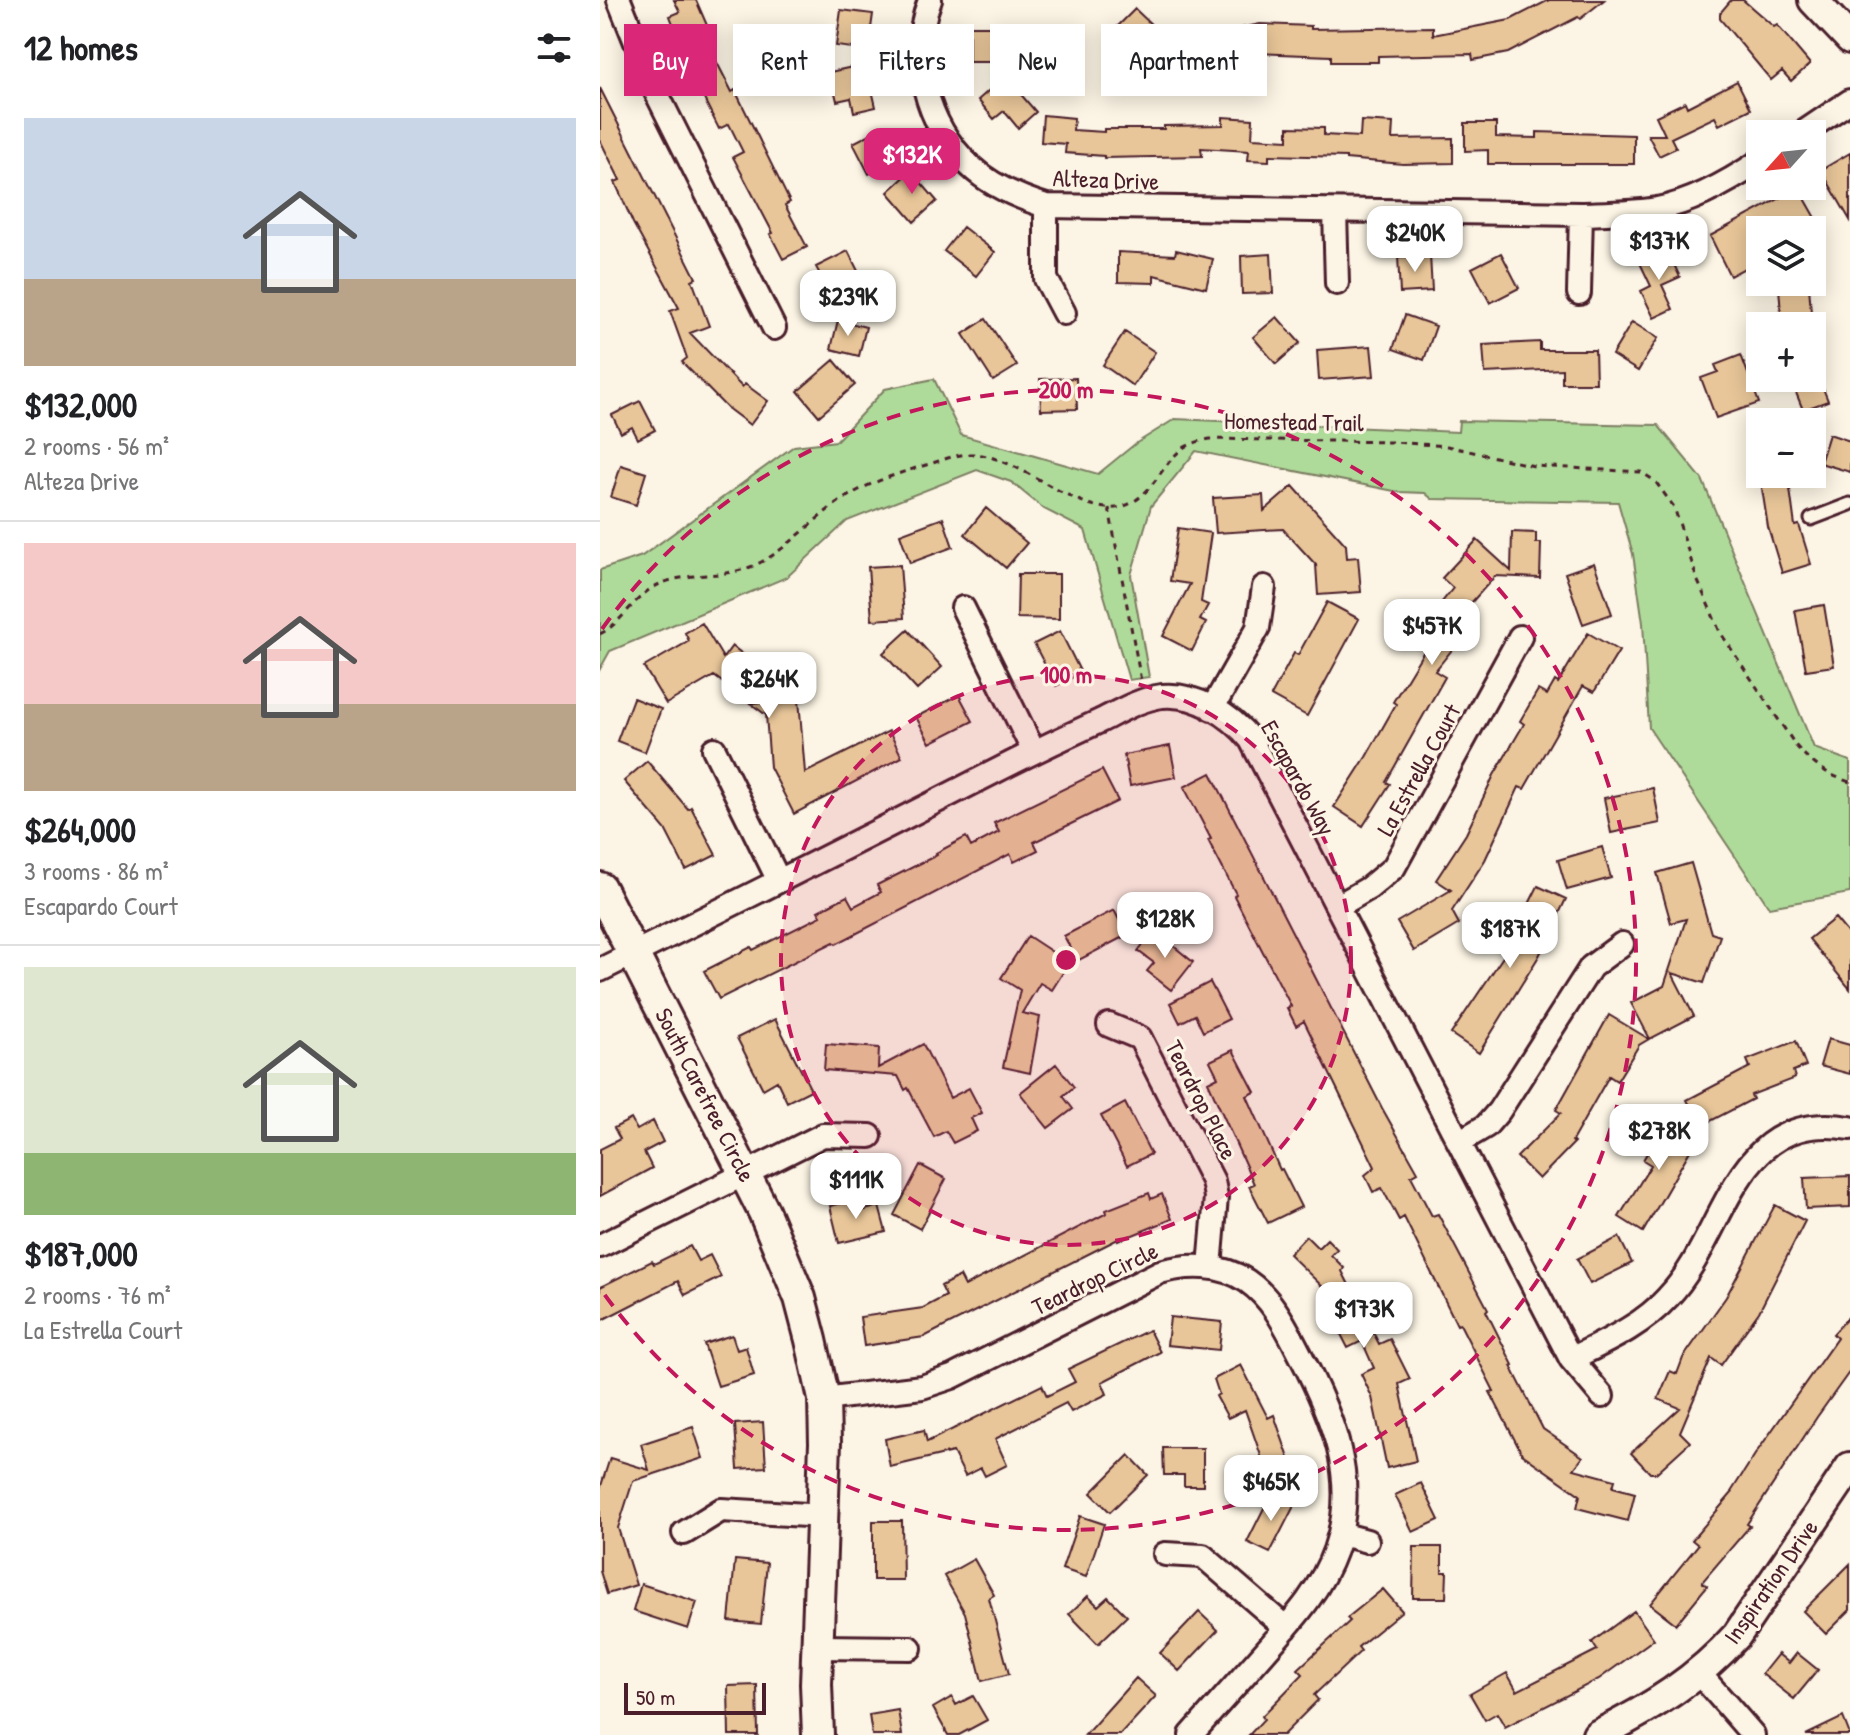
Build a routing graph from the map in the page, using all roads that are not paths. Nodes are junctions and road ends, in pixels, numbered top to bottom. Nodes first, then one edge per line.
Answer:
1 (619, 0) edge
2 (930, 0) edge
3 (1813, 0) edge
4 (1850, 39) edge
5 (1850, 101) edge
6 (1822, 120) edge
7 (1746, 170) edge
8 (1046, 206) junction
9 (1335, 211) junction
10 (1581, 214) junction
11 (1337, 283) dead end
12 (1579, 293) dead end
13 (1064, 313) dead end
14 (774, 328) dead end
15 (1850, 504) edge
16 (1811, 519) dead end
17 (1264, 587) dead end
18 (963, 608) dead end
19 (1520, 637) dead end
20 (1212, 709) junction
21 (714, 749) dead end
22 (1034, 752) junction
23 (779, 881) junction
24 (600, 888) edge
25 (1338, 906) junction
26 (1622, 944) dead end
27 (633, 954) junction
28 (600, 970) edge
29 (1109, 1025) dead end
30 (1850, 1128) edge
31 (870, 1136) dead end
32 (1459, 1142) junction
33 (745, 1173) junction
34 (600, 1246) edge
35 (1210, 1267) junction
36 (1571, 1359) junction
37 (1602, 1396) dead end
38 (824, 1399) junction
39 (1850, 1467) edge
40 (824, 1516) junction
41 (684, 1533) dead end
42 (1341, 1534) junction
43 (1367, 1541) dead end
44 (1165, 1554) dead end
45 (1286, 1628) junction
46 (818, 1647) junction
47 (910, 1648) dead end
48 (1699, 1673) junction
49 (818, 1735) edge
50 (1191, 1735) edge
51 (1597, 1735) edge
52 (1753, 1735) edge

1 - 14 street
2 - 8 street, Alteza Drive
3 - 4 street
5 - 6 street
7 - 10 street, Alteza Drive
8 - 9 street, Alteza Drive
8 - 13 street
9 - 10 street, Alteza Drive
9 - 11 street
10 - 12 street
15 - 16 lane
17 - 20 street
18 - 22 street
19 - 25 street, La Estrella Court
20 - 22 street, Escapardo Way
20 - 25 street, Escapardo Way
21 - 23 street
22 - 23 street, Escapardo Way
23 - 27 street, Escapardo Way
24 - 27 main road, South Carefree Circle
25 - 32 street, Escapardo Way
26 - 32 street
27 - 28 street, Escapardo Way
27 - 33 main road, South Carefree Circle
29 - 35 street, Teardrop Place
30 - 36 street
31 - 33 street
32 - 36 street, Escapardo Way
33 - 34 street
33 - 38 main road, South Carefree Circle
35 - 38 street, Teardrop Circle
35 - 42 street, Teardrop Circle
36 - 37 street, Escapardo Way
38 - 40 main road, South Carefree Circle
39 - 48 street, Inspiration Drive
40 - 41 street
40 - 46 main road, South Carefree Circle
42 - 43 street
42 - 45 street, Teardrop Circle
44 - 45 street
45 - 50 street, Teardrop Circle
46 - 47 street
46 - 49 main road, South Carefree Circle
48 - 51 street, Inspiration Drive
48 - 52 street

